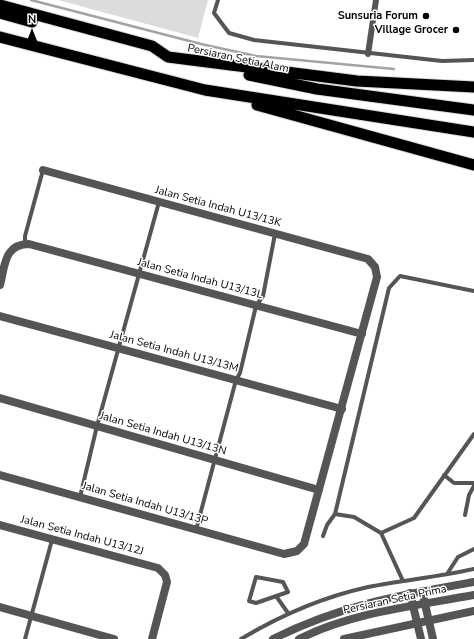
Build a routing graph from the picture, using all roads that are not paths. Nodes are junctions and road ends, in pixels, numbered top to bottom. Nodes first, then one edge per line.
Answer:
1 (218, 0) edge
2 (376, 0) edge
3 (0, 5) edge
4 (0, 13) edge
5 (0, 37) edge
6 (368, 54) junction
7 (168, 58) junction
8 (474, 60) edge
9 (474, 87) edge
10 (205, 90) junction
11 (474, 110) edge
12 (474, 132) edge
13 (474, 165) edge
14 (43, 170) joint
15 (159, 202) junction
16 (275, 234) junction
17 (28, 244) junction
18 (140, 274) junction
19 (0, 285) edge
20 (474, 291) edge
21 (256, 306) junction
22 (0, 316) edge
23 (362, 334) junction
24 (119, 349) junction
25 (236, 380) junction
26 (0, 398) edge
27 (342, 409) junction
28 (98, 426) junction
29 (474, 434) edge
30 (215, 460) junction
31 (0, 475) edge
32 (444, 475) junction
33 (474, 484) edge
34 (319, 490) junction
35 (80, 497) junction
36 (334, 514) junction
37 (465, 515) dead end
38 (0, 525) edge
39 (196, 530) junction
40 (381, 533) junction
41 (323, 536) dead end
42 (52, 539) junction
43 (474, 549) edge
44 (474, 569) edge
45 (448, 574) junction
46 (403, 581) junction
47 (474, 582) edge
48 (422, 591) junction
49 (410, 593) junction
50 (474, 595) edge
51 (276, 596) junction
52 (0, 607) edge
53 (474, 611) edge
54 (288, 613) junction
55 (31, 616) junction
56 (25, 639) edge
57 (114, 639) edge
58 (152, 639) edge
59 (241, 639) edge
60 (273, 639) edge
61 (299, 639) edge
62 (344, 639) edge
63 (421, 639) edge
64 (433, 639) edge

1 - 6 lane
2 - 6 street
3 - 7 highway
4 - 7 highway, Persiaran Setia Alam
5 - 10 highway
6 - 8 lane
7 - 9 highway
7 - 11 highway, Persiaran Setia Alam
10 - 12 highway
10 - 13 highway
14 - 15 street, Jalan Setia Indah U13/13K
14 - 17 lane
15 - 16 street, Jalan Setia Indah U13/13K
15 - 18 lane
16 - 21 lane
16 - 23 street, Jalan Setia Indah U13/13K
17 - 18 street, Jalan Setia Indah U13/13L
17 - 19 street
18 - 21 street, Jalan Setia Indah U13/13L
18 - 24 lane
20 - 36 lane
21 - 23 street, Jalan Setia Indah U13/13L
21 - 25 lane
22 - 24 street, Jalan Setia Indah U13/13M
23 - 27 street
24 - 25 street, Jalan Setia Indah U13/13M
24 - 28 lane
25 - 27 street, Jalan Setia Indah U13/13M
25 - 30 lane
26 - 28 street, Jalan Setia Indah U13/13N
27 - 34 street
28 - 30 street, Jalan Setia Indah U13/13N
28 - 35 lane
29 - 32 lane
30 - 34 street, Jalan Setia Indah U13/13N
30 - 39 lane
31 - 35 street, Jalan Setia Indah U13/13P
32 - 33 lane
32 - 40 lane
33 - 37 lane
34 - 39 street, Jalan Setia Indah U13/13P
35 - 39 street, Jalan Setia Indah U13/13P
36 - 40 lane
36 - 41 lane
38 - 42 street, Jalan Setia Indah U13/12J
40 - 46 lane
42 - 55 lane
42 - 58 street, Jalan Setia Indah U13/12J
43 - 45 lane
44 - 45 lane
45 - 46 lane
46 - 54 lane
47 - 48 street
48 - 49 street
48 - 64 street, bridge
49 - 60 street
49 - 63 street, bridge
50 - 61 street, Persiaran Setia Prima
51 - 51 lane
51 - 54 lane
52 - 55 street
53 - 62 street
54 - 59 lane
55 - 56 lane
55 - 57 street

